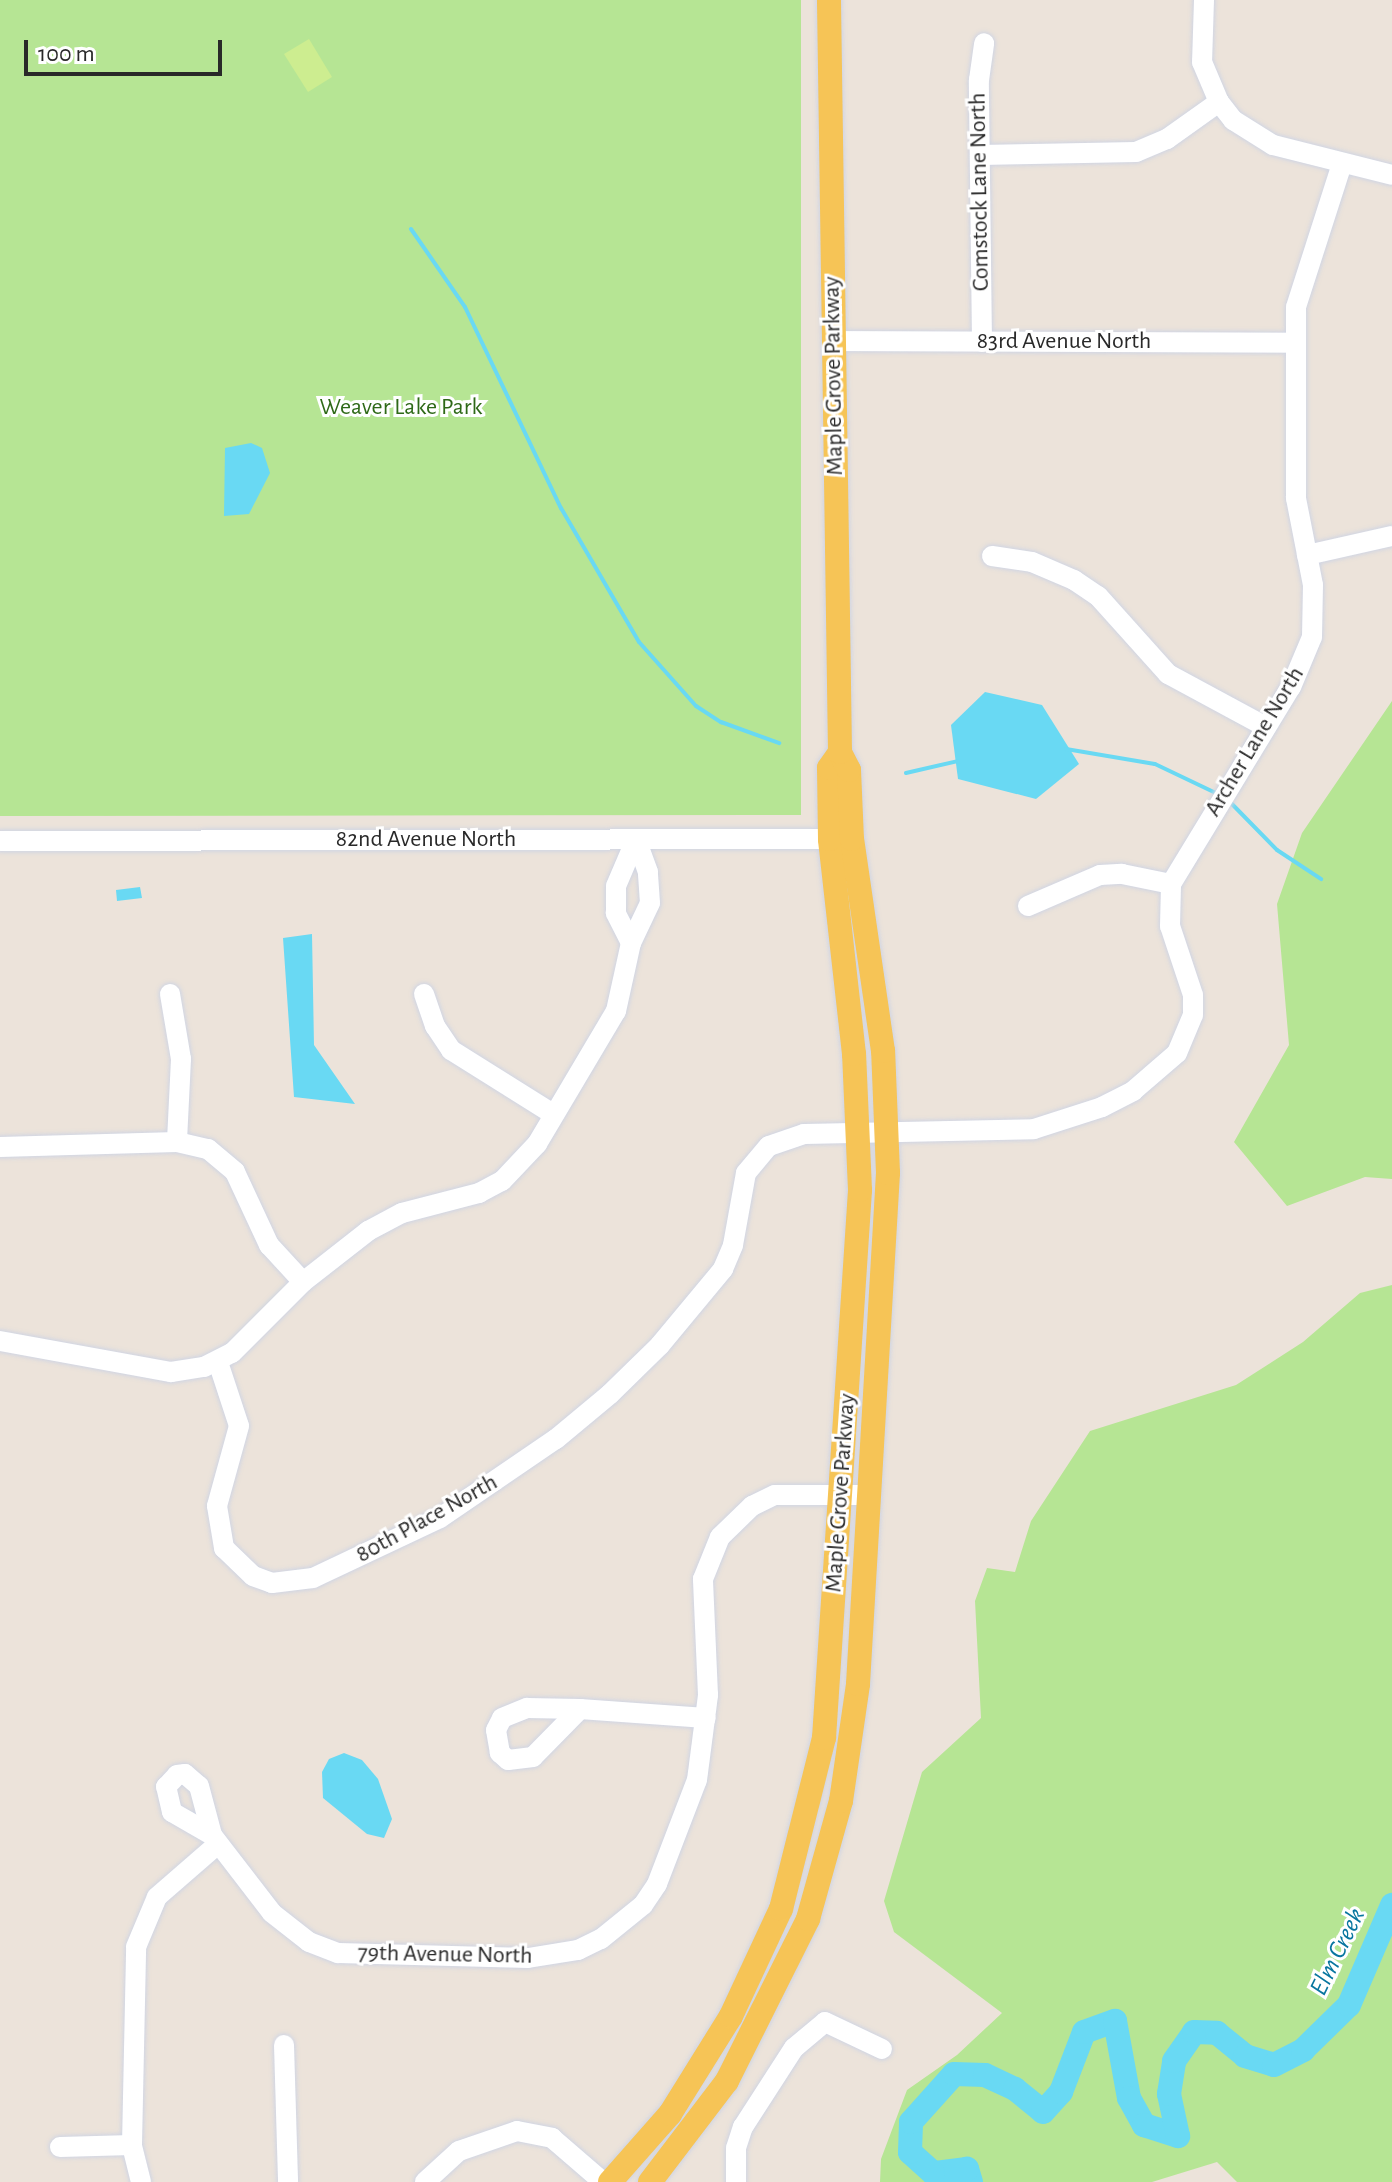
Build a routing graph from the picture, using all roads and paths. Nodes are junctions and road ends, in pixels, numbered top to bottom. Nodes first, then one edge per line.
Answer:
1 (829, 0) edge
2 (1204, 0) edge
3 (984, 43) dead end
4 (1219, 102) junction
5 (980, 155) junction
6 (1342, 164) junction
7 (1392, 175) edge
8 (834, 341) junction
9 (982, 342) junction
10 (1294, 343) junction
11 (1392, 536) edge
12 (1307, 555) junction
13 (992, 556) dead end
14 (1266, 727) junction
15 (636, 839) junction
16 (841, 839) junction
17 (0, 841) edge
18 (1171, 884) junction
19 (1028, 906) dead end
20 (631, 943) junction
21 (170, 994) dead end
22 (424, 994) dead end
23 (1162, 1068) joint
24 (553, 1114) junction
25 (860, 1133) junction
26 (887, 1133) junction
27 (177, 1142) junction
28 (0, 1147) edge
29 (303, 1282) junction
30 (0, 1341) edge
31 (218, 1362) junction
32 (841, 1493) junction
33 (870, 1495) junction
34 (580, 1709) dead end
35 (706, 1718) junction
36 (284, 2045) dead end
37 (882, 2049) dead end
38 (132, 2145) junction
39 (60, 2147) dead end
40 (141, 2182) edge
41 (288, 2182) edge
42 (425, 2182) edge
43 (603, 2182) edge
44 (610, 2182) edge
45 (650, 2182) edge
46 (736, 2182) edge

1 - 8 main road, Maple Grove Parkway
2 - 4 street
3 - 5 street, Comstock Lane North
4 - 5 street
4 - 6 street
5 - 9 street, Comstock Lane North
6 - 7 street
6 - 10 street, Archer Lane North
8 - 9 street, 83rd Avenue North
8 - 16 main road, Maple Grove Parkway
9 - 10 street, 83rd Avenue North
10 - 12 street, Archer Lane North
11 - 12 street
12 - 14 street, Archer Lane North
13 - 14 street
14 - 18 street, Archer Lane North
15 - 16 street, 82nd Avenue North
15 - 17 street, 82nd Avenue North
15 - 20 street
15 - 20 street
16 - 25 main road, Maple Grove Parkway
16 - 26 main road, Maple Grove Parkway
18 - 19 street
18 - 23 street, Archer Lane North
20 - 24 street
21 - 27 street
22 - 24 street
23 - 26 street, 80th Place North
24 - 29 street
25 - 26 street, 80th Place North
25 - 31 street, 80th Place North
25 - 32 main road, Maple Grove Parkway
26 - 33 main road, Maple Grove Parkway
27 - 28 street
27 - 29 street
29 - 31 street
30 - 31 street
32 - 33 street, 79th Avenue North
32 - 35 street, 79th Avenue North
32 - 44 main road, Maple Grove Parkway
33 - 45 main road, Maple Grove Parkway
34 - 35 street
35 - 38 street, 79th Avenue North
36 - 41 street
37 - 46 street
38 - 39 street
38 - 40 street
42 - 43 street

